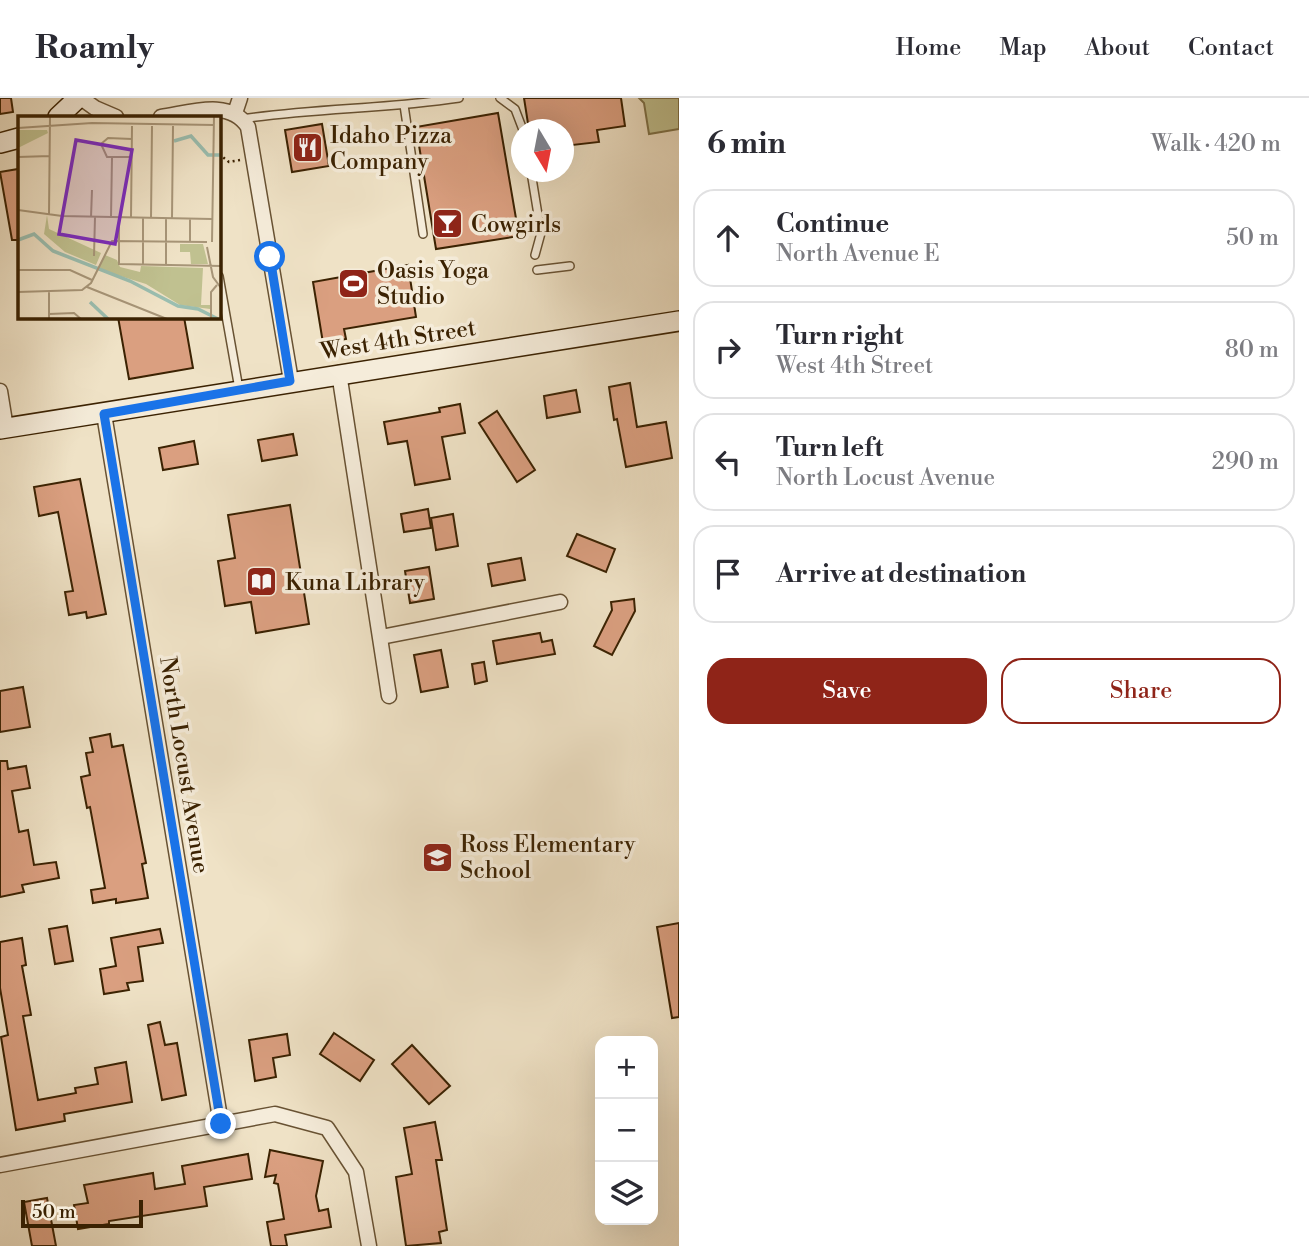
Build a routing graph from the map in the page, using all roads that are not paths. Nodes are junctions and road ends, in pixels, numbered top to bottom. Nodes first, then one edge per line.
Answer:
1 (79, 98) edge
2 (240, 98) edge
3 (459, 98) edge
4 (500, 98) edge
5 (404, 105) junction
6 (59, 116) edge
7 (114, 116) edge
8 (170, 116) edge
9 (239, 116) junction
10 (519, 119) edge
11 (18, 138) edge
12 (0, 143) edge
13 (533, 182) edge
14 (423, 234) dead end
15 (535, 255) dead end
16 (570, 265) dead end
17 (537, 270) dead end
18 (220, 282) edge
19 (679, 321) edge
20 (339, 373) junction
21 (290, 381) junction
22 (239, 390) junction
23 (0, 391) edge
24 (104, 414) junction
25 (3, 428) edge
26 (560, 602) dead end
27 (381, 638) junction
28 (389, 696) dead end
29 (221, 1124) junction
30 (0, 1165) edge
31 (369, 1246) edge

1 - 6 main road
1 - 7 street
2 - 9 street
3 - 5 lane
4 - 10 lane
5 - 9 lane
5 - 14 lane
8 - 9 street
9 - 21 street
11 - 12 main road
13 - 15 lane
16 - 17 lane
18 - 22 lane
19 - 20 main road, West 4th Street
20 - 21 main road, West 4th Street
20 - 27 street
21 - 22 main road, West 4th Street
22 - 24 main road, West 4th Street
23 - 25 street
24 - 25 main road, West 4th Street
24 - 29 street, North Locust Avenue
26 - 27 street
27 - 28 street
29 - 30 street
29 - 31 street

